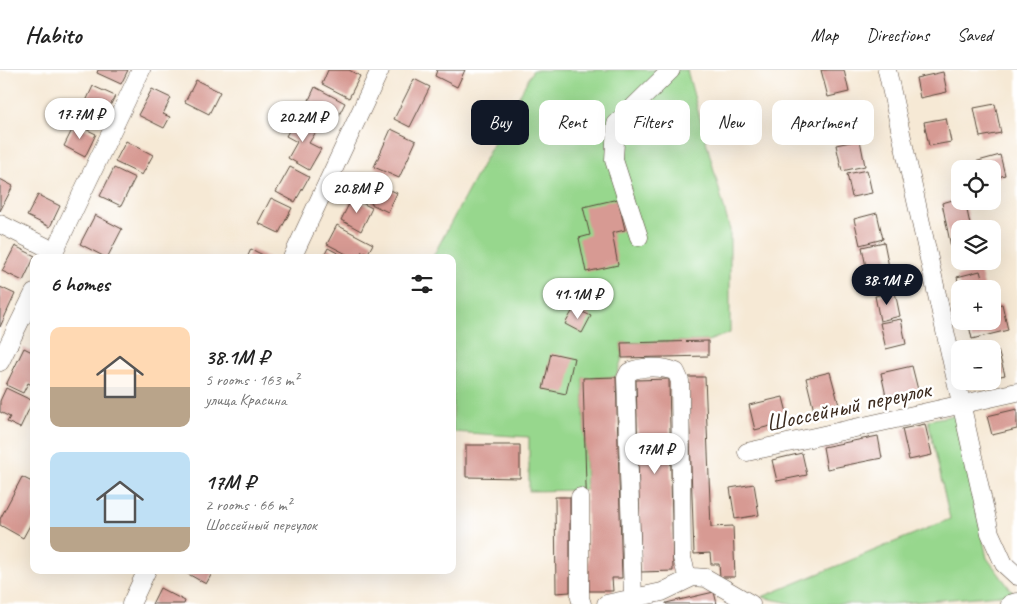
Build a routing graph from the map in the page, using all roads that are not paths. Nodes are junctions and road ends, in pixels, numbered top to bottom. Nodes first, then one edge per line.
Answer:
1 (141, 70) edge
2 (380, 70) edge
3 (671, 70) edge
4 (887, 70) edge
5 (0, 224) edge
6 (639, 237) dead end
7 (53, 254) edge
8 (294, 254) edge
9 (30, 301) edge
10 (0, 362) edge
11 (1017, 392) edge
12 (962, 405) junction
13 (747, 452) dead end
14 (580, 497) dead end
15 (145, 574) edge
16 (1017, 576) edge
17 (688, 579) junction
18 (634, 598) junction
19 (1017, 602) edge
20 (131, 604) edge
21 (582, 604) edge
22 (606, 604) edge
23 (751, 604) edge
24 (1010, 604) edge

1 - 7 street
2 - 8 street
3 - 6 street
4 - 12 street
5 - 7 street
9 - 10 street
11 - 12 street, Шоссейный переулок
12 - 13 street, Шоссейный переулок
12 - 16 street
14 - 21 street
15 - 20 street
17 - 18 street
17 - 18 street
17 - 23 street
18 - 22 street
19 - 24 street

